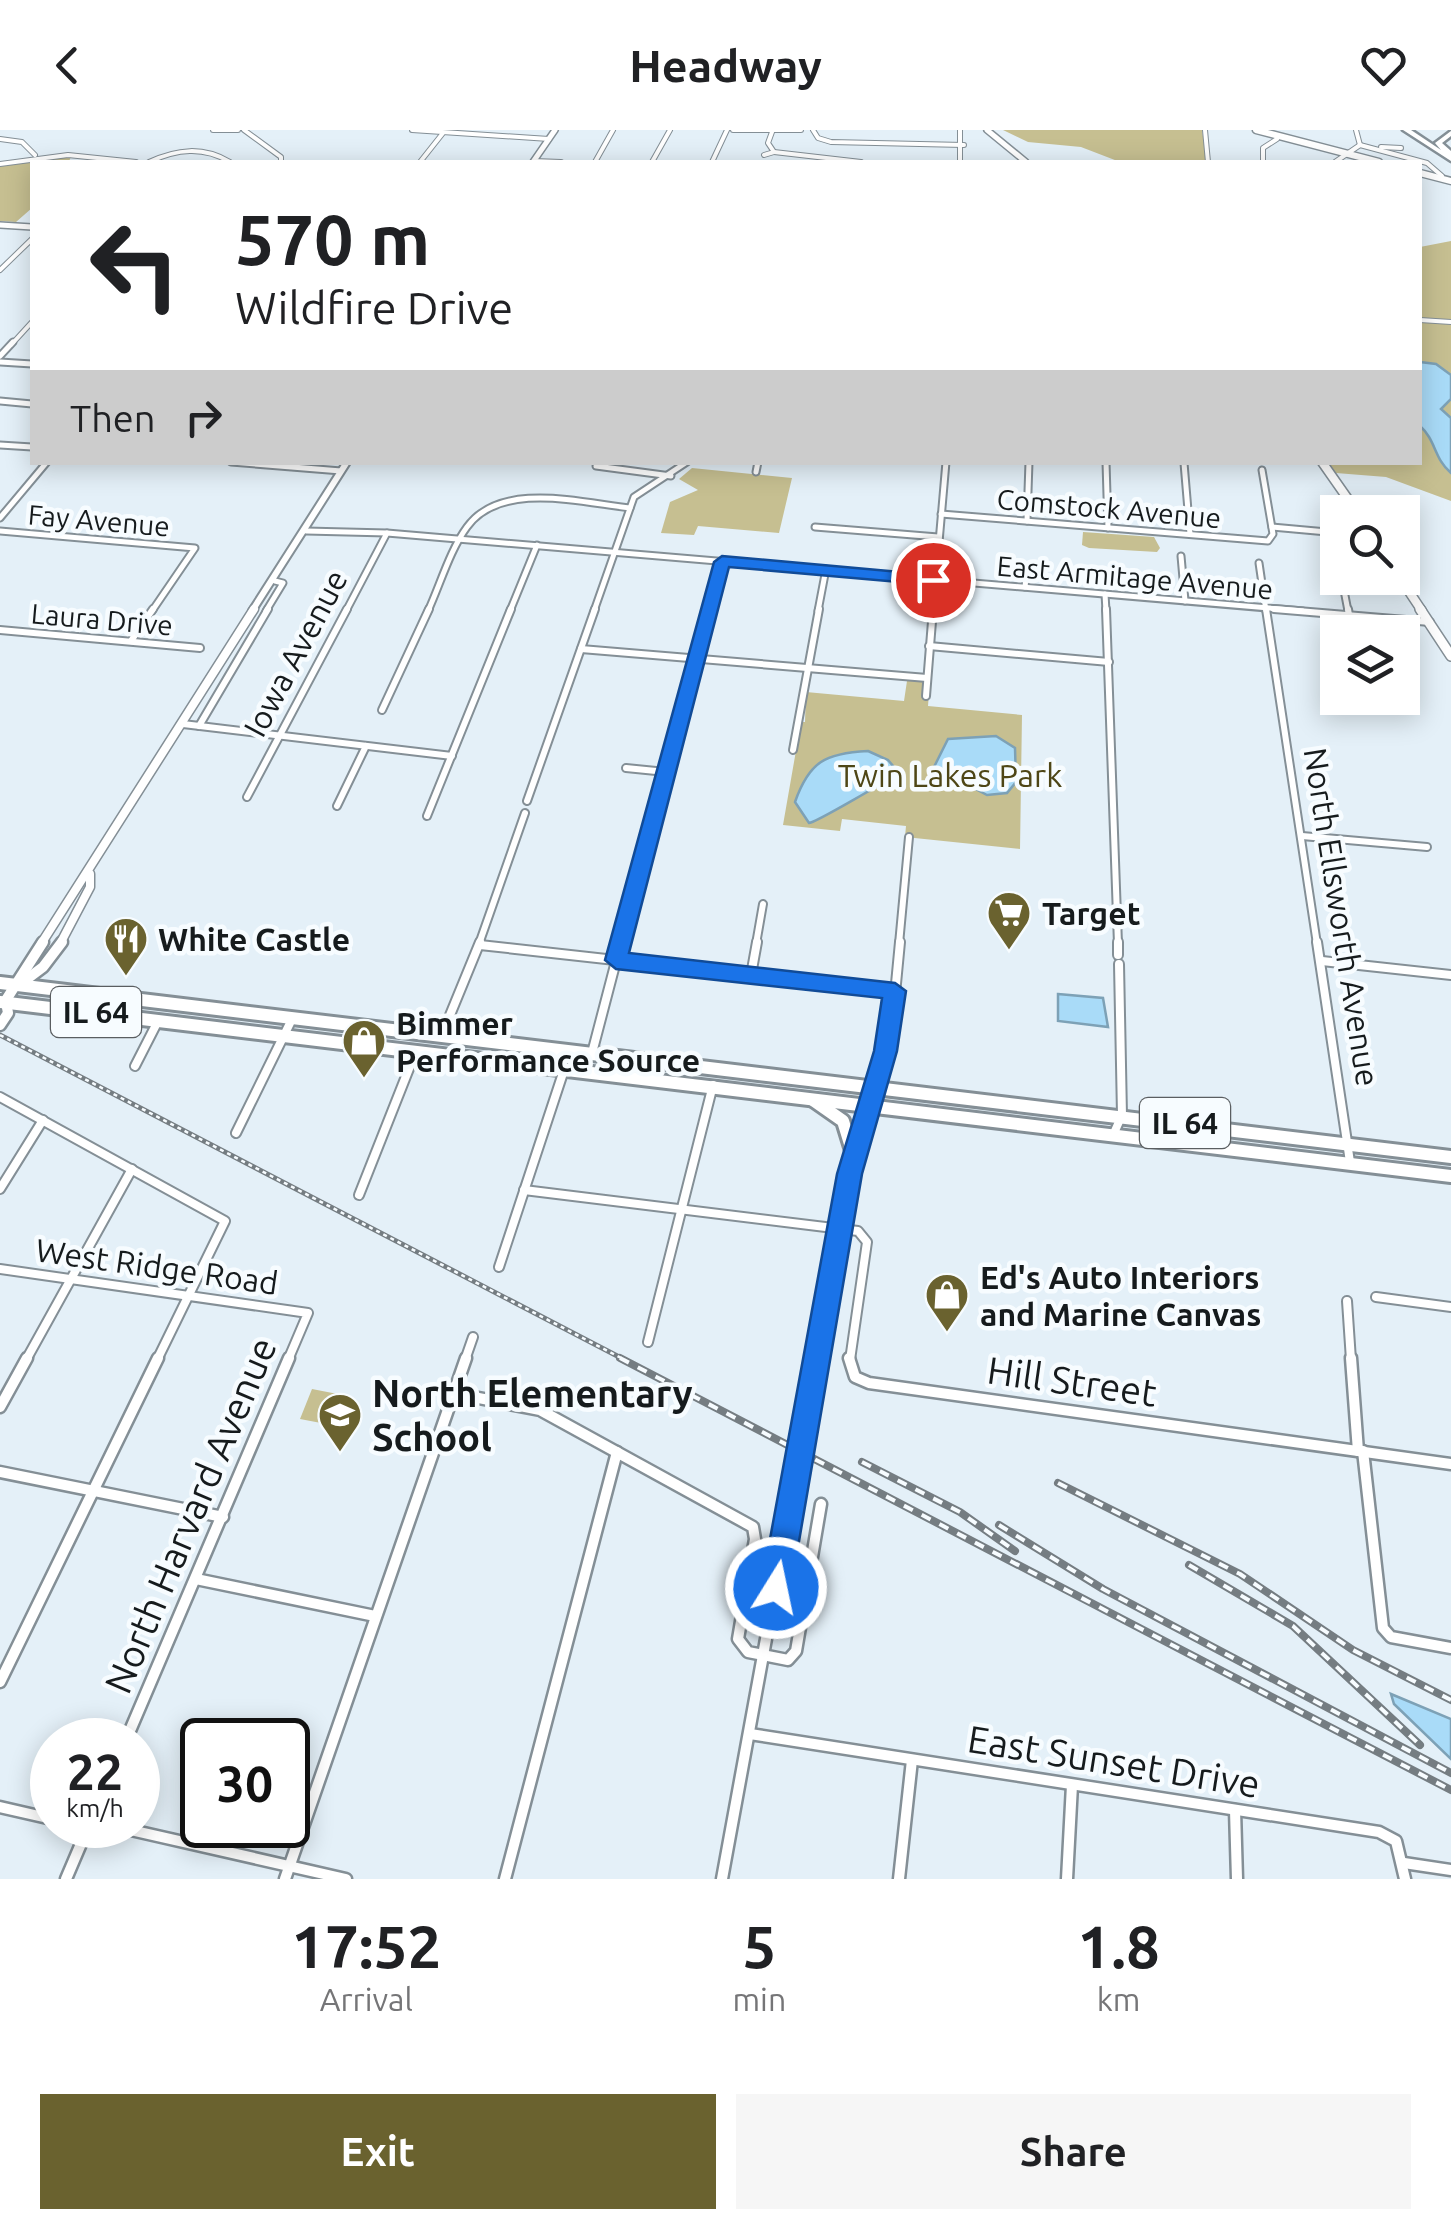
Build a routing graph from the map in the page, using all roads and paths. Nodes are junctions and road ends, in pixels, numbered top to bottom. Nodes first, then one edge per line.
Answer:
1 (212, 130) edge
2 (241, 130) edge
3 (412, 130) edge
4 (555, 130) edge
5 (613, 130) edge
6 (670, 130) edge
7 (730, 130) edge
8 (801, 130) edge
9 (813, 130) edge
10 (960, 130) edge
11 (987, 130) edge
12 (1205, 130) edge
13 (1243, 130) edge
14 (1256, 130) edge
15 (1356, 130) edge
16 (1406, 130) edge
17 (445, 132) edge
18 (772, 132) edge
19 (1451, 133) edge
20 (0, 139) edge
21 (1276, 139) junction
22 (549, 140) junction
23 (964, 144) junction
24 (1361, 145) junction
25 (911, 146) junction
26 (1401, 148) dead end
27 (774, 152) junction
28 (34, 155) junction
29 (764, 155) dead end
30 (916, 155) dead end
31 (1345, 156) junction
32 (1451, 157) edge
33 (125, 160) edge
34 (154, 160) edge
35 (226, 160) edge
36 (281, 160) edge
37 (422, 160) edge
38 (535, 160) edge
39 (595, 160) edge
40 (653, 160) edge
41 (713, 160) edge
42 (844, 160) edge
43 (960, 160) edge
44 (1024, 160) edge
45 (1208, 160) edge
46 (1263, 160) edge
47 (1339, 160) edge
48 (1358, 160) edge
49 (1368, 160) edge
50 (1419, 160) edge
51 (1422, 161) edge
52 (0, 164) edge
53 (1422, 175) edge
54 (1451, 182) edge
55 (0, 225) edge
56 (30, 227) edge
57 (30, 241) edge
58 (0, 270) edge
59 (1422, 320) edge
60 (1451, 322) edge
61 (30, 324) edge
62 (0, 359) edge
63 (30, 364) edge
64 (0, 401) edge
65 (30, 404) edge
66 (0, 445) edge
67 (30, 447) edge
68 (44, 465) edge
69 (267, 465) edge
70 (345, 465) edge
71 (684, 465) edge
72 (757, 465) edge
73 (946, 465) edge
74 (1029, 465) edge
75 (1106, 465) edge
76 (1184, 465) edge
77 (1324, 465) edge
78 (596, 466) dead end
79 (1262, 470) dead end
80 (342, 471) junction
81 (756, 472) dead end
82 (672, 476) junction
83 (1345, 495) edge
84 (630, 508) junction
85 (941, 514) junction
86 (0, 518) edge
87 (1026, 522) junction
88 (815, 527) dead end
89 (1272, 527) junction
90 (1108, 528) junction
91 (0, 531) edge
92 (306, 531) junction
93 (1320, 531) edge
94 (387, 532) junction
95 (1190, 534) junction
96 (938, 537) junction
97 (462, 539) junction
98 (537, 545) junction
99 (614, 552) junction
100 (1181, 556) dead end
101 (722, 562) junction
102 (1259, 563) dead end
103 (1027, 569) dead end
104 (826, 570) junction
105 (933, 580) junction
106 (1109, 580) dead end
107 (275, 581) junction
108 (1025, 587) junction
109 (1106, 594) junction
110 (1412, 595) edge
111 (1185, 601) junction
112 (1266, 608) junction
113 (1338, 615) edge
114 (1420, 621) edge
115 (1430, 622) junction
116 (0, 630) edge
117 (131, 641) junction
118 (929, 646) junction
119 (200, 648) dead end
120 (581, 648) junction
121 (1451, 656) edge
122 (696, 659) junction
123 (1109, 662) junction
124 (807, 670) junction
125 (927, 678) junction
126 (926, 696) dead end
127 (382, 710) dead end
128 (183, 724) junction
129 (199, 726) junction
130 (278, 735) junction
131 (366, 746) junction
132 (794, 750) dead end
133 (452, 756) junction
134 (626, 768) dead end
135 (666, 772) junction
136 (247, 797) dead end
137 (527, 800) dead end
138 (337, 806) dead end
139 (525, 813) dead end
140 (428, 816) dead end
141 (1302, 836) junction
142 (910, 837) dead end
143 (1427, 847) dead end
144 (90, 874) junction
145 (762, 904) dead end
146 (480, 945) junction
147 (616, 960) junction
148 (1322, 961) junction
149 (752, 974) junction
150 (1451, 975) edge
151 (0, 983) edge
152 (19, 985) junction
153 (895, 991) junction
154 (2, 1003) edge
155 (159, 1019) junction
156 (292, 1019) junction
157 (0, 1025) edge
158 (285, 1035) junction
159 (441, 1037) junction
160 (416, 1049) junction
161 (592, 1054) junction
162 (135, 1066) dead end
163 (565, 1067) junction
164 (714, 1085) junction
165 (875, 1087) junction
166 (804, 1096) junction
167 (0, 1097) edge
168 (868, 1102) junction
169 (1122, 1116) junction
170 (43, 1120) junction
171 (236, 1133) dead end
172 (1114, 1133) junction
173 (1348, 1142) junction
174 (854, 1156) junction
175 (1451, 1156) edge
176 (1350, 1162) junction
177 (132, 1168) junction
178 (1451, 1176) edge
179 (0, 1190) edge
180 (524, 1190) junction
181 (359, 1195) dead end
182 (682, 1210) junction
183 (840, 1228) junction
184 (498, 1266) dead end
185 (0, 1269) edge
186 (71, 1278) junction
187 (188, 1295) junction
188 (1376, 1297) dead end
189 (1347, 1301) dead end
190 (1451, 1307) edge
191 (308, 1313) joint
192 (474, 1337) dead end
193 (648, 1342) dead end
194 (453, 1392) junction
195 (0, 1407) edge
196 (1361, 1451) junction
197 (617, 1452) junction
198 (1451, 1464) edge
199 (0, 1472) edge
200 (92, 1491) junction
201 (821, 1504) dead end
202 (223, 1517) junction
203 (196, 1580) junction
204 (375, 1616) junction
205 (1451, 1648) edge
206 (764, 1656) junction
207 (0, 1682) edge
208 (136, 1718) edge
209 (750, 1734) junction
210 (912, 1760) junction
211 (1072, 1785) junction
212 (0, 1807) edge
213 (1235, 1810) junction
214 (30, 1813) edge
215 (160, 1838) edge
216 (79, 1848) edge
217 (1404, 1863) junction
218 (1451, 1870) edge
219 (287, 1872) edge
220 (66, 1879) edge
221 (346, 1879) edge
222 (505, 1879) edge
223 (722, 1879) edge
224 (899, 1879) edge
225 (1068, 1879) edge
226 (1236, 1879) edge
227 (1405, 1879) edge

1 - 2 street
2 - 36 street
3 - 17 street
4 - 22 street
5 - 39 street
6 - 40 street
7 - 18 street
7 - 41 street
8 - 18 street
9 - 25 street
10 - 23 street
11 - 44 main road
12 - 45 street
13 - 21 main road
14 - 31 main road
15 - 24 street
16 - 32 highway
17 - 22 street
17 - 37 street
18 - 27 street
19 - 32 highway
20 - 28 street
21 - 31 main road
21 - 46 street
22 - 38 street
23 - 25 street
23 - 43 street
24 - 26 street
24 - 31 street
24 - 50 street
25 - 30 street
27 - 29 street
27 - 42 street
28 - 33 street
28 - 52 street
31 - 47 street
31 - 48 main road
31 - 49 main road
34 - 35 street
51 - 54 street
53 - 54 main road
55 - 56 street
57 - 58 street
59 - 60 street
61 - 62 street
62 - 63 street
64 - 65 street
66 - 67 street
68 - 86 street
69 - 80 street
70 - 80 street
71 - 82 street
72 - 81 street
73 - 85 street
74 - 87 street
75 - 90 street
76 - 95 street
77 - 83 main road
78 - 82 street
79 - 89 street
80 - 92 street
82 - 84 street
84 - 97 street
84 - 99 street
85 - 87 street, Comstock Avenue
85 - 96 street
87 - 90 street, Comstock Avenue
88 - 96 street
89 - 93 street
89 - 95 street, Comstock Avenue
90 - 95 street, Comstock Avenue
91 - 117 street, Fay Avenue
92 - 94 street, East Armitage Avenue
92 - 107 street
94 - 97 street, East Armitage Avenue
94 - 130 street, Iowa Avenue
96 - 105 street
97 - 98 street, East Armitage Avenue
97 - 127 street
98 - 99 street, East Armitage Avenue
98 - 133 street
99 - 101 street, East Armitage Avenue
99 - 120 street
100 - 111 street
101 - 104 street, East Armitage Avenue
101 - 122 street
102 - 112 street, North Ellsworth Avenue
103 - 108 street
104 - 105 street, East Armitage Avenue
104 - 124 street
105 - 108 street, East Armitage Avenue
105 - 118 street
106 - 109 street
107 - 128 street
107 - 129 street
108 - 109 street, East Armitage Avenue
109 - 111 street, East Armitage Avenue
109 - 123 street
110 - 115 main road
111 - 112 street, East Armitage Avenue
112 - 113 street, East Armitage Avenue
112 - 141 street, North Ellsworth Avenue
114 - 115 street, East Armitage Avenue
115 - 121 main road
116 - 117 street, Laura Drive
117 - 119 street, Laura Drive
118 - 123 street
118 - 125 street
120 - 122 street
120 - 137 street
122 - 124 street
122 - 135 street
123 - 169 street
124 - 125 street
124 - 132 street
125 - 126 street
128 - 129 street
128 - 144 street
129 - 130 street
130 - 131 street
130 - 136 street, Iowa Avenue
131 - 133 street
131 - 138 street
133 - 140 street
134 - 135 street
135 - 147 street
139 - 146 street
141 - 143 street
141 - 148 street, North Ellsworth Avenue
142 - 153 street
144 - 152 street
144 - 152 street
145 - 149 street
146 - 147 street
146 - 159 street
147 - 149 street
147 - 161 street
148 - 150 street
148 - 173 street, North Ellsworth Avenue
149 - 153 street
151 - 152 main road, IL 64
152 - 154 street
152 - 156 main road, IL 64
153 - 165 street
154 - 155 main road, IL 64
154 - 157 street
155 - 158 main road, IL 64
155 - 162 street
156 - 158 street
156 - 159 main road, IL 64
158 - 160 main road, IL 64
158 - 171 street
159 - 161 main road, IL 64
160 - 163 main road, IL 64
160 - 181 street
161 - 165 main road, IL 64
163 - 164 main road, IL 64
163 - 180 street
164 - 166 main road, IL 64
164 - 182 street
165 - 168 street
165 - 169 main road, IL 64
166 - 168 main road, IL 64
166 - 174 main road
167 - 170 street
168 - 172 main road, IL 64
168 - 174 street
169 - 172 street
169 - 173 main road, IL 64
170 - 177 street
170 - 179 street
172 - 176 main road, IL 64
173 - 175 main road, IL 64
173 - 176 street, North Ellsworth Avenue
174 - 183 street
176 - 178 main road, IL 64
177 - 186 street
177 - 187 street
180 - 182 street
180 - 184 street
182 - 183 street
182 - 193 street
183 - 196 street, Hill Street
183 - 206 street, bridge
185 - 186 street, West Ridge Road
186 - 187 street, West Ridge Road
186 - 195 street
187 - 191 street, West Ridge Road
187 - 200 street
188 - 190 street
189 - 196 street
191 - 202 street, North Harvard Avenue
192 - 194 street
194 - 197 street
194 - 204 street
196 - 198 street, Hill Street
196 - 205 street
197 - 206 street
197 - 222 street
199 - 200 street
200 - 202 street
200 - 207 street
201 - 206 street
202 - 203 street, North Harvard Avenue
203 - 204 street
203 - 208 street, North Harvard Avenue
204 - 219 street
206 - 209 street
209 - 210 street, East Sunset Drive
209 - 223 street
210 - 211 street, East Sunset Drive
210 - 224 street
211 - 213 street, East Sunset Drive
211 - 225 street
212 - 214 street
213 - 217 street, East Sunset Drive
213 - 226 street
215 - 219 street
216 - 220 street
217 - 218 street
217 - 227 street
219 - 221 street

